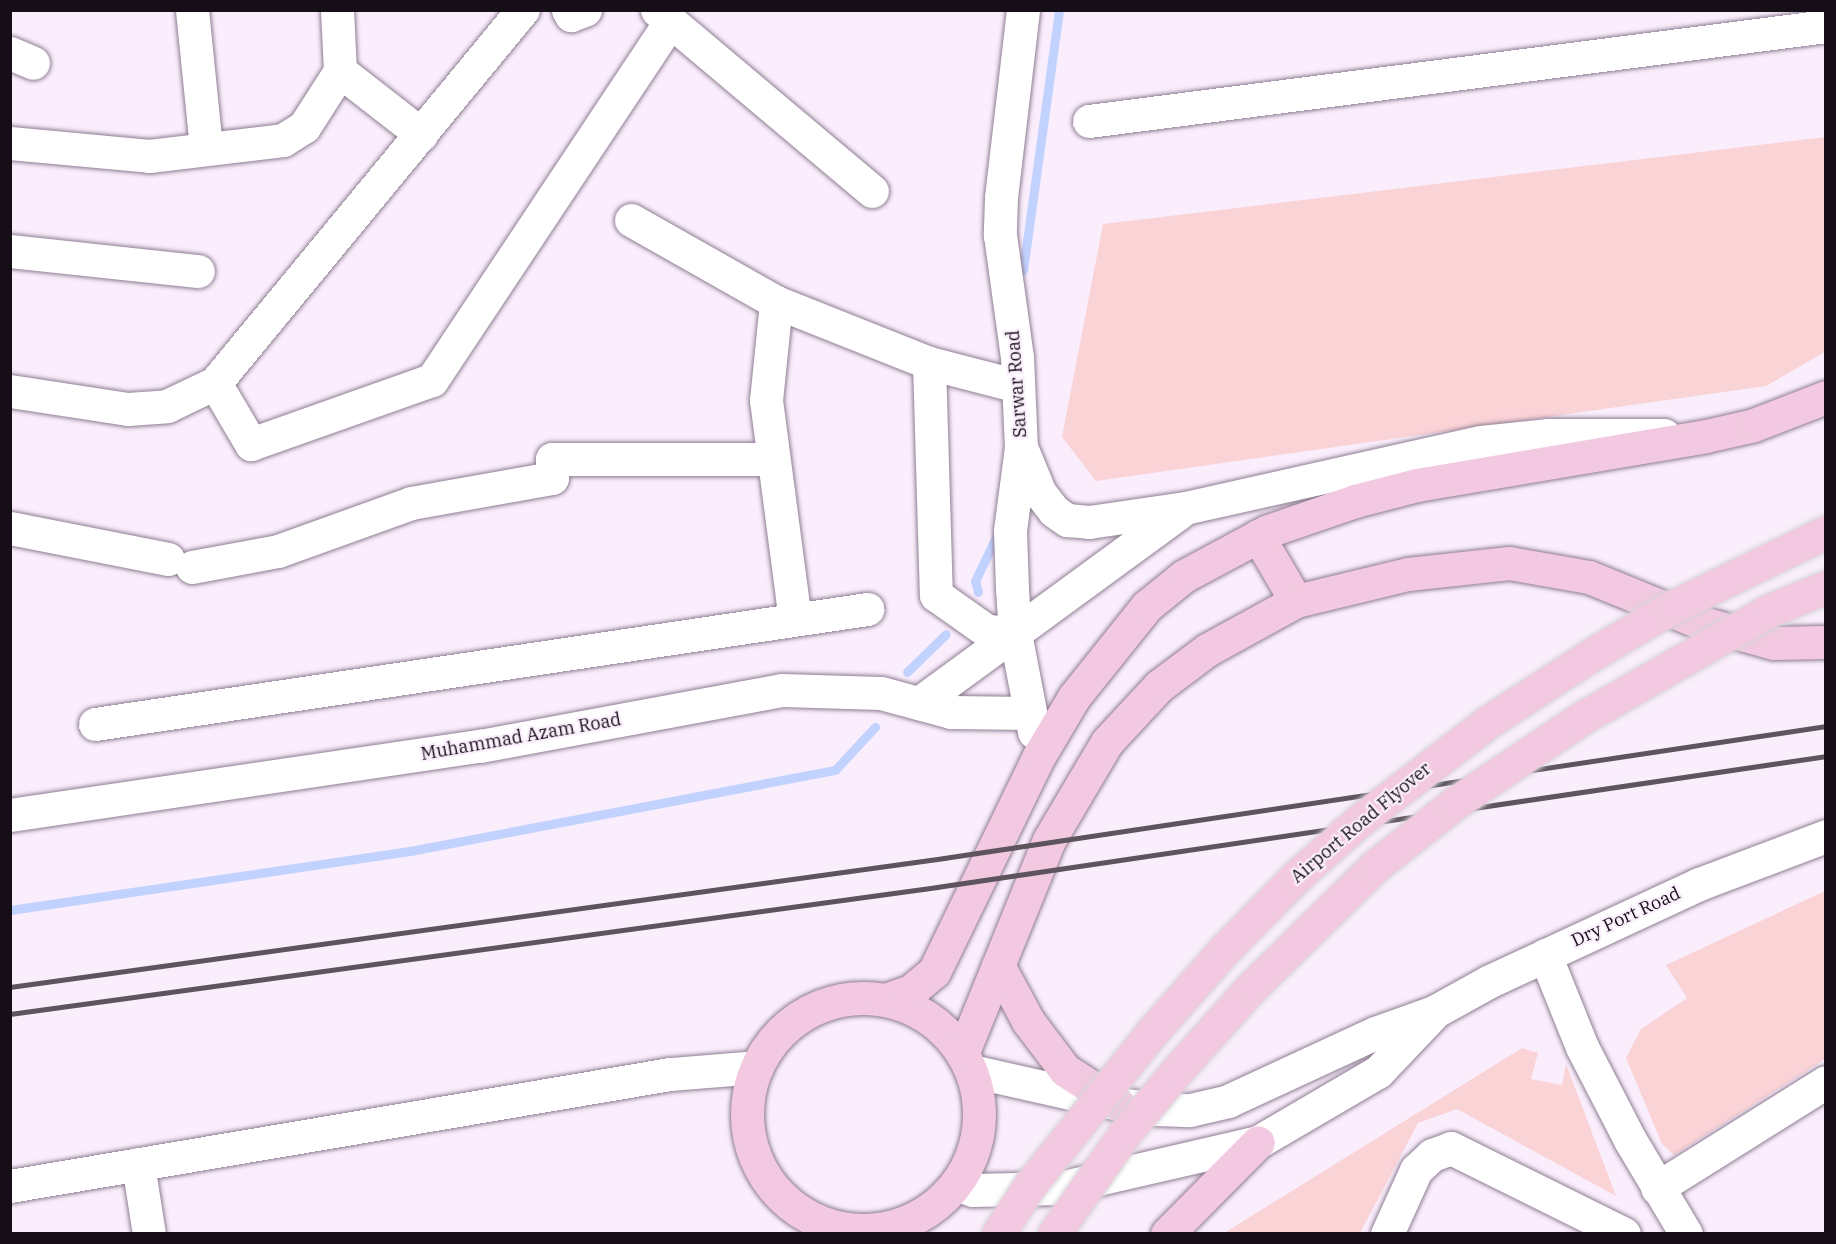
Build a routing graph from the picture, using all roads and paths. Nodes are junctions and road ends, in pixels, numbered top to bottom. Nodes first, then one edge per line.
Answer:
1 (192, 10) edge
2 (337, 10) edge
3 (523, 10) edge
4 (568, 10) edge
5 (585, 10) edge
6 (1023, 10) edge
7 (664, 16) edge
8 (1826, 26) edge
9 (340, 71) junction
10 (1089, 121) dead end
11 (421, 134) junction
12 (10, 143) edge
13 (206, 148) junction
14 (872, 191) dead end
15 (631, 220) dead end
16 (10, 251) edge
17 (198, 271) dead end
18 (776, 302) junction
19 (929, 363) junction
20 (215, 383) junction
21 (1018, 386) junction
22 (10, 391) edge
23 (1826, 397) edge
24 (1706, 436) junction
25 (1021, 447) junction
26 (773, 459) junction
27 (1185, 508) junction
28 (10, 528) edge
29 (1826, 532) edge
30 (1258, 536) junction
31 (1826, 587) edge
32 (1296, 601) junction
33 (867, 609) dead end
34 (795, 619) junction
35 (1015, 633) junction
36 (1826, 642) edge
37 (919, 703) junction
38 (1030, 713) junction
39 (95, 724) dead end
40 (1039, 756) junction
41 (10, 815) edge
42 (1826, 836) edge
43 (1545, 955) junction
44 (998, 964) junction
45 (885, 1000) junction
46 (1434, 1012) junction
47 (967, 1061) junction
48 (757, 1067) junction
49 (1826, 1082) edge
50 (1118, 1104) junction
51 (1258, 1142) junction
52 (138, 1164) junction
53 (957, 1184) junction
54 (10, 1186) edge
55 (1657, 1188) junction
56 (794, 1220) edge
57 (907, 1228) edge
58 (148, 1233) edge
59 (998, 1233) edge
60 (1054, 1233) edge
61 (1167, 1233) edge
62 (1387, 1233) edge
63 (1624, 1233) edge
64 (1686, 1233) edge

1 - 13 street
2 - 9 street
3 - 11 street
4 - 5 street
6 - 21 street, Sarwar Road
7 - 14 street
7 - 20 street
8 - 10 street
9 - 11 street
9 - 13 street
11 - 20 street
12 - 13 street
15 - 18 street
16 - 17 street
18 - 19 street
18 - 26 street
19 - 21 street
19 - 35 street
20 - 22 street
21 - 25 street, Sarwar Road
23 - 24 main road
24 - 27 street
24 - 30 main road
25 - 27 street
25 - 35 street, Sarwar Road
26 - 28 street
26 - 34 street
27 - 35 street
29 - 59 main road, Airport Road Flyover, bridge
30 - 32 main road
30 - 40 main road
31 - 60 main road, bridge
32 - 36 main road
32 - 44 main road
33 - 34 street
34 - 39 street
35 - 37 street
35 - 38 street, Sarwar Road
37 - 38 street, Muhammad Azam Road
37 - 41 street, Muhammad Azam Road
38 - 40 street, Sarwar Road
40 - 45 main road
42 - 43 street, Dry Port Road
43 - 46 street, Dry Port Road
43 - 55 street
44 - 47 main road
44 - 50 main road
45 - 47 main road
45 - 48 main road
46 - 50 street
46 - 51 street
47 - 50 street
47 - 53 main road
48 - 52 street
48 - 56 main road
49 - 55 street
51 - 53 street
51 - 61 main road
52 - 54 street
52 - 58 street
53 - 57 main road
55 - 64 street
56 - 57 main road
62 - 63 street

